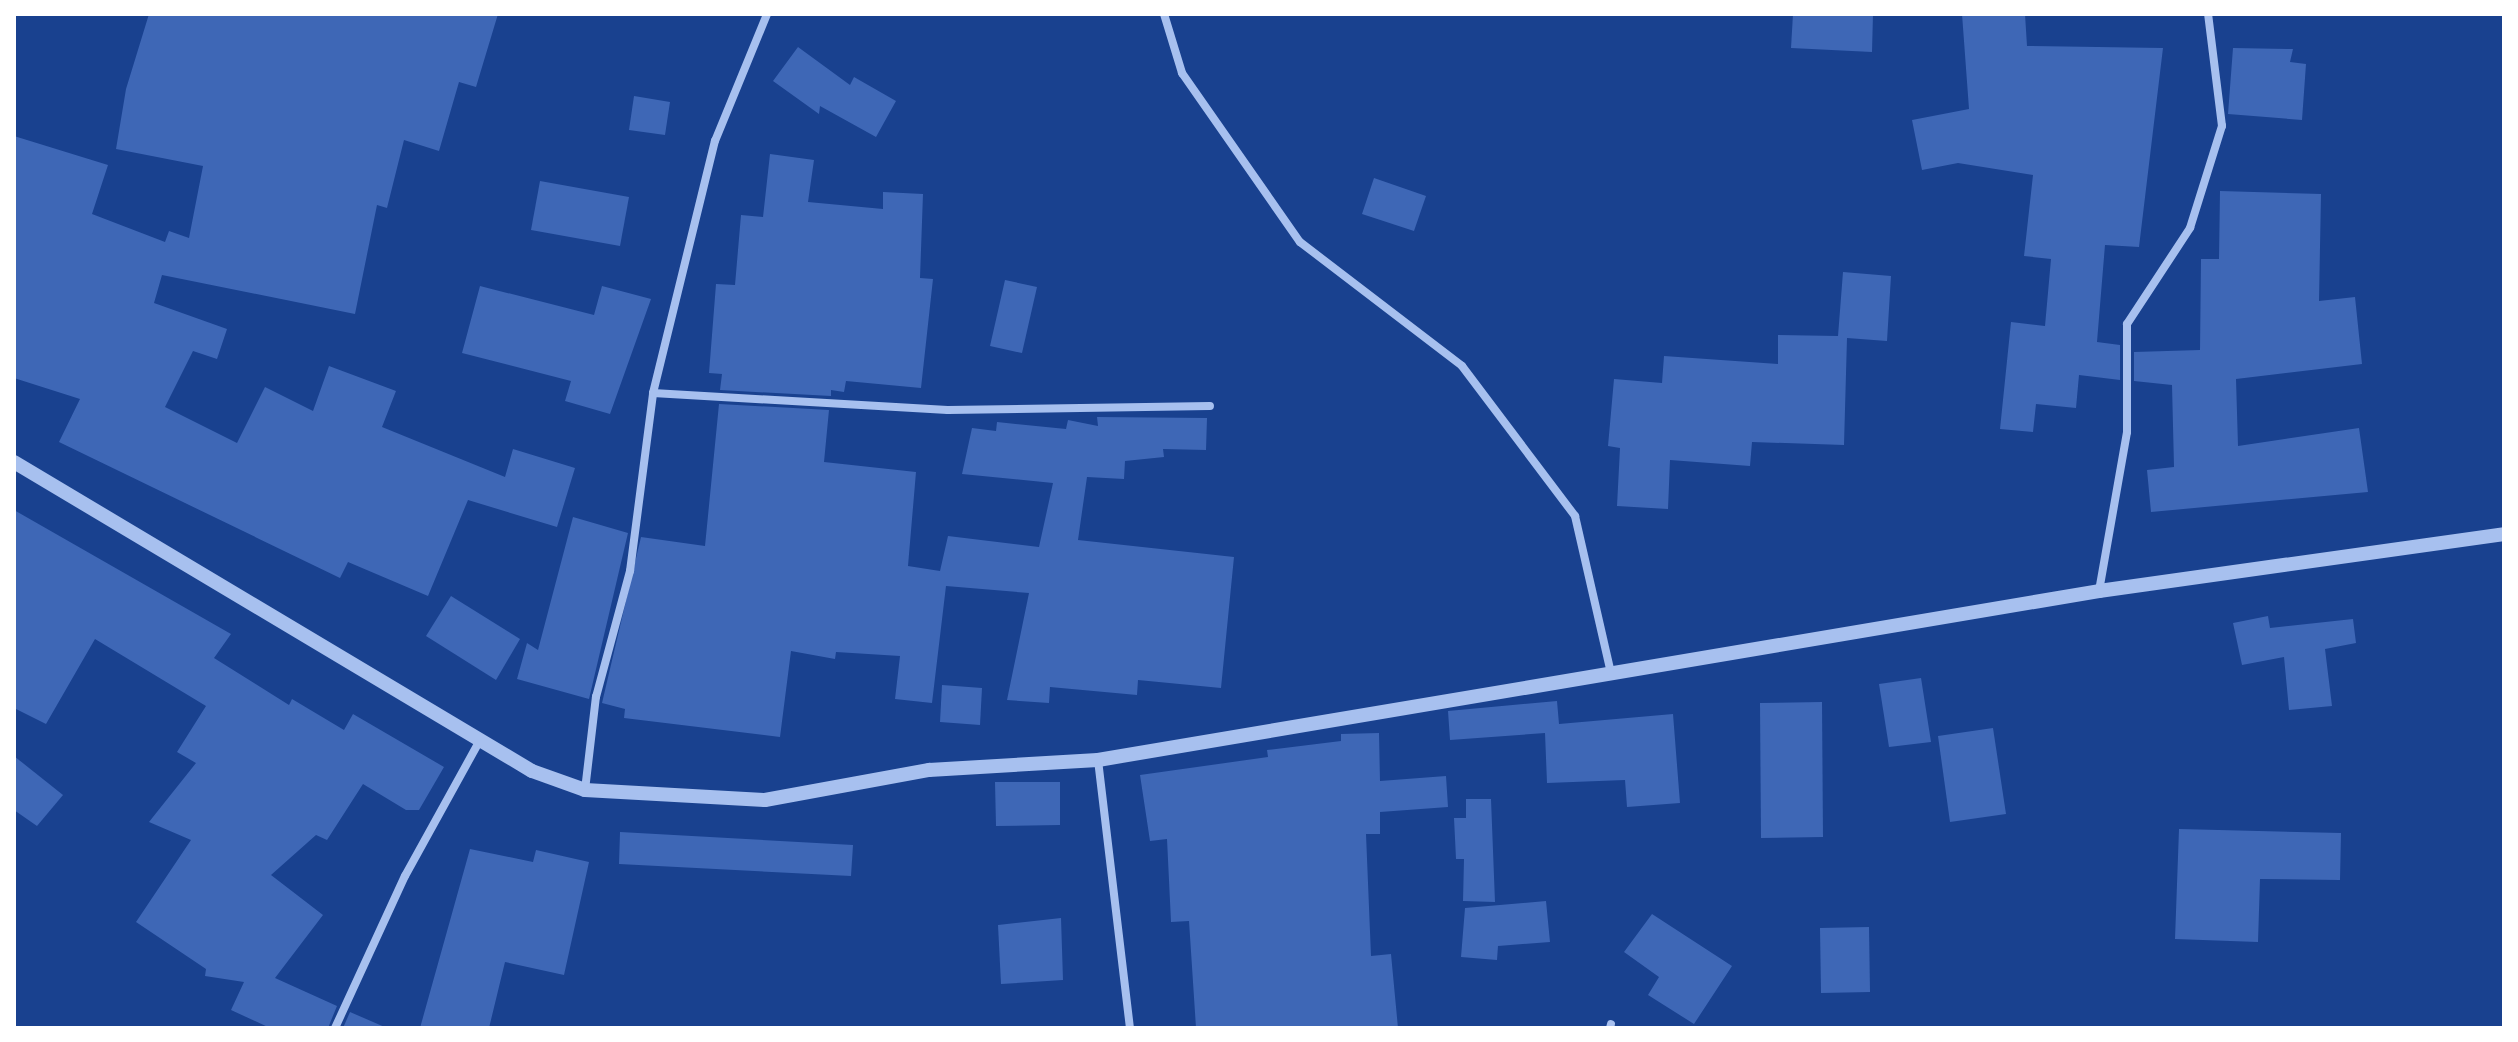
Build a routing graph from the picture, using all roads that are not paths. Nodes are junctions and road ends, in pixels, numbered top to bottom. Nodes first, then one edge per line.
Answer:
1 (767, 14) edge
2 (1164, 14) edge
3 (2208, 14) edge
4 (653, 393) junction
5 (1210, 406) dead end
6 (14, 462) edge
7 (2504, 534) edge
8 (2099, 591) junction
9 (1611, 673) junction
10 (480, 740) junction
11 (1098, 760) junction
12 (585, 790) junction
13 (335, 1028) edge
14 (1130, 1028) edge

1 - 4 street
2 - 9 street
3 - 8 street
4 - 5 street
4 - 12 street
6 - 10 street
7 - 8 street
8 - 9 street
9 - 11 street
10 - 12 street
10 - 13 street
11 - 12 street
11 - 14 street

